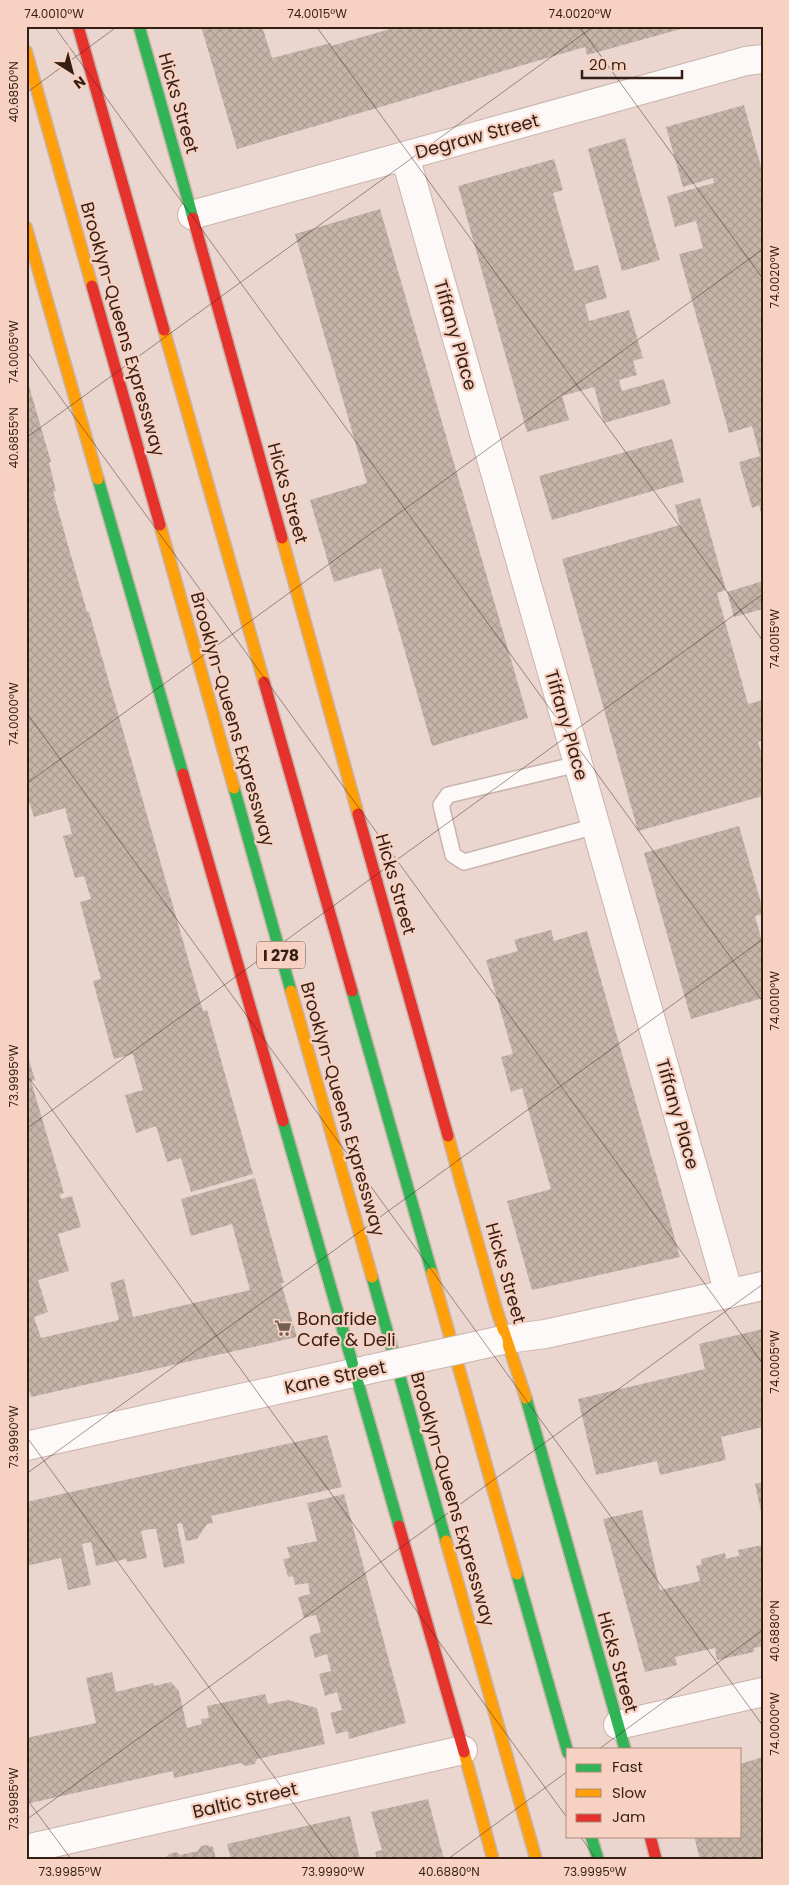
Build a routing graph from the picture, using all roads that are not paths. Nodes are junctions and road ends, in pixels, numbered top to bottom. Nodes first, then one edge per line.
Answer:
1 (78, 26) edge
2 (139, 26) edge
3 (26, 51) edge
4 (763, 59) edge
5 (405, 156) junction
6 (192, 214) junction
7 (26, 227) edge
8 (31, 259) edge
9 (578, 764) junction
10 (596, 826) junction
11 (763, 1286) edge
12 (729, 1294) junction
13 (498, 1341) junction
14 (363, 1371) junction
15 (26, 1446) edge
16 (763, 1692) edge
17 (621, 1737) edge
18 (567, 1748) edge
19 (463, 1750) junction
20 (592, 1838) edge
21 (651, 1838) edge
22 (26, 1849) edge
23 (492, 1859) edge
24 (536, 1859) edge
25 (598, 1859) edge
26 (656, 1859) edge

1 - 18 main road
2 - 6 main road, Hicks Street
3 - 24 main road, Brooklyn-Queens Expressway / I 278
4 - 5 street, Degraw Street
5 - 6 street, Degraw Street
5 - 9 street, Tiffany Place
6 - 13 main road, Hicks Street
7 - 8 main road
8 - 14 main road
9 - 10 street, Tiffany Place
9 - 10 lane
10 - 12 street, Tiffany Place
11 - 12 street, Kane Street
12 - 13 street, Kane Street
13 - 14 street, Kane Street, bridge
13 - 17 main road, Hicks Street
14 - 15 street, Kane Street
14 - 19 main road
16 - 17 street
19 - 22 street, Baltic Street
19 - 23 main road
20 - 25 main road
21 - 26 main road

